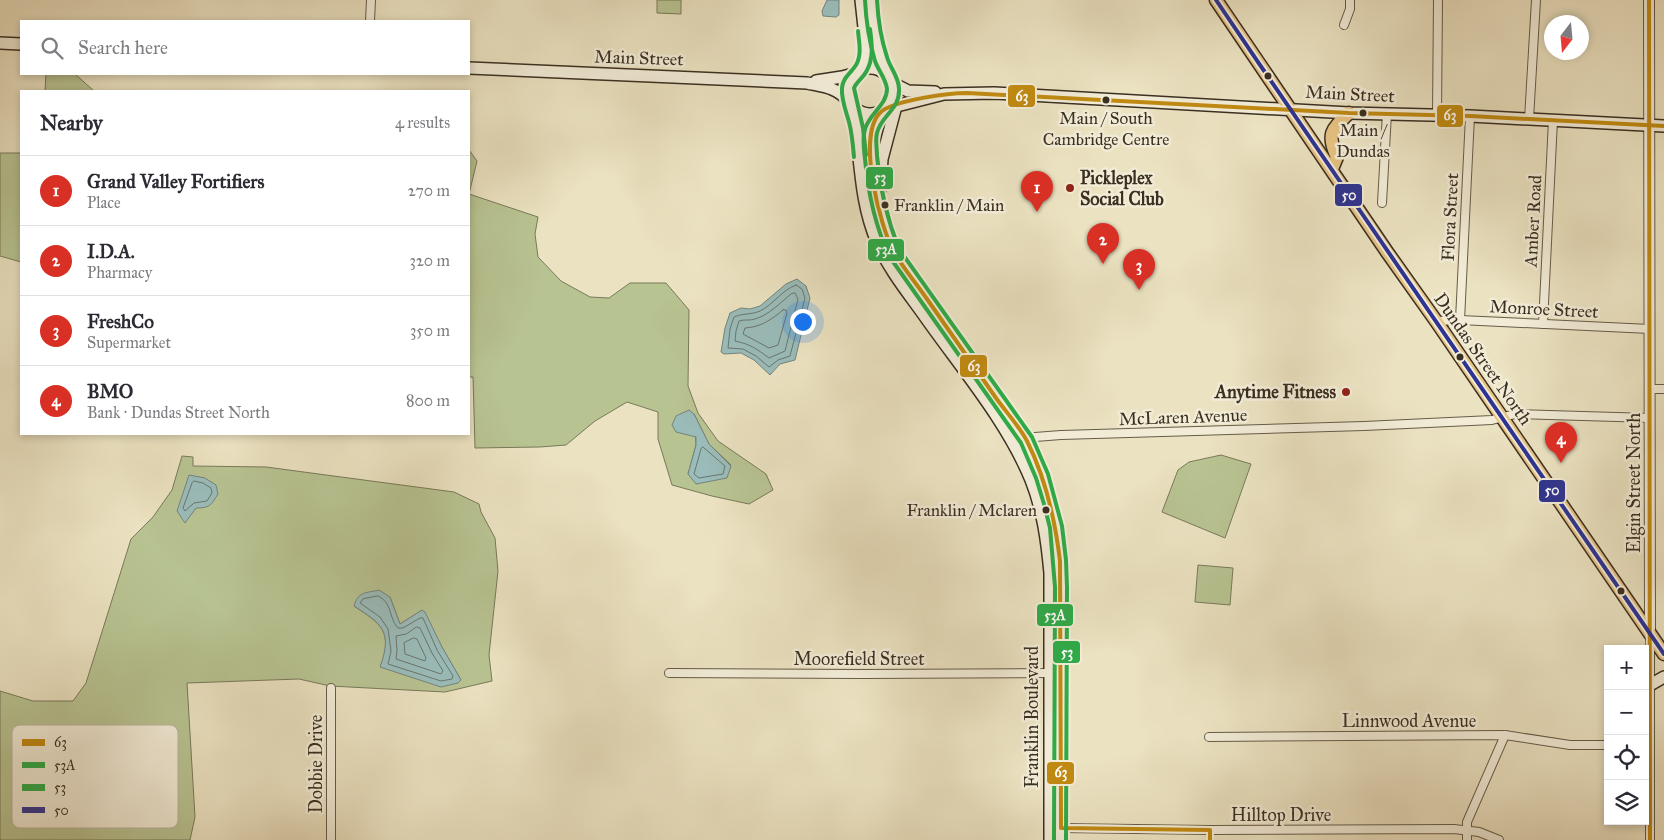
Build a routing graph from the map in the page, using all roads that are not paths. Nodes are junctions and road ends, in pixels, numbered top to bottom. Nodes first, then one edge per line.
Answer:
1 (370, 0) edge
2 (861, 0) edge
3 (871, 0) edge
4 (1216, 0) edge
5 (1350, 0) edge
6 (1438, 0) edge
7 (1536, 0) edge
8 (1649, 0) edge
9 (370, 20) edge
10 (1344, 25) dead end
11 (0, 43) edge
12 (20, 44) edge
13 (470, 68) edge
14 (859, 72) junction
15 (891, 80) junction
16 (807, 83) junction
17 (944, 94) junction
18 (851, 103) junction
19 (1291, 108) junction
20 (888, 109) junction
21 (1349, 113) junction
22 (1387, 113) junction
23 (1438, 115) junction
24 (1470, 116) junction
25 (1529, 119) junction
26 (1553, 120) junction
27 (1649, 125) junction
28 (1664, 126) edge
29 (1332, 169) junction
30 (1382, 202) dead end
31 (879, 211) junction
32 (1460, 320) junction
33 (1436, 321) junction
34 (1542, 324) junction
35 (1650, 329) junction
36 (1650, 389) junction
37 (1664, 389) edge
38 (1502, 417) junction
39 (1650, 418) junction
40 (1026, 440) junction
41 (1015, 446) junction
42 (1650, 635) junction
43 (1664, 654) edge
44 (668, 673) dead end
45 (1050, 673) junction
46 (1664, 677) edge
47 (1650, 685) junction
48 (331, 688) dead end
49 (1505, 735) junction
50 (1648, 735) edge
51 (1210, 737) dead end
52 (1604, 745) edge
53 (1649, 780) edge
54 (1060, 828) junction
55 (1210, 830) junction
56 (1466, 830) junction
57 (331, 840) edge
58 (1050, 840) edge
59 (1060, 840) edge
60 (1210, 840) edge
61 (1467, 840) edge
62 (1499, 840) edge
63 (1650, 840) edge

1 - 9 street
2 - 14 main road
3 - 15 main road
4 - 19 main road, Dundas Street North
5 - 10 street
6 - 23 street
7 - 25 street
8 - 27 street, Elgin Street North
11 - 12 main road
13 - 16 main road, Main Street
14 - 15 main road
14 - 16 main road, Main Street
14 - 18 main road
15 - 17 main road, Main Street
15 - 20 main road
16 - 18 main road, Main Street
17 - 19 main road, Main Street
17 - 20 main road, Main Street
18 - 20 main road
18 - 41 main road, Franklin Boulevard
19 - 21 main road, Main Street
19 - 29 main road, Dundas Street North
20 - 31 main road
20 - 31 main road, Franklin Boulevard
21 - 22 main road, Main Street
21 - 29 main road
22 - 23 main road, Main Street
22 - 30 street
23 - 24 main road, Main Street
24 - 25 main road, Main Street
24 - 32 street, Flora Street
25 - 26 main road, Main Street
26 - 27 main road, Main Street
26 - 34 street, Amber Road
27 - 28 main road, Main Street
27 - 35 street, Elgin Street North
29 - 33 main road, Dundas Street North
31 - 40 main road, Franklin Boulevard
32 - 33 street, Monroe Street
32 - 34 street, Monroe Street
33 - 38 main road, Dundas Street North
34 - 35 street, Monroe Street
35 - 36 street, Elgin Street North
36 - 37 street
36 - 39 street, Elgin Street North
38 - 39 street, McLaren Avenue
38 - 40 street, McLaren Avenue
38 - 42 main road, Dundas Street North
39 - 42 street, Elgin Street North
40 - 41 street, McLaren Avenue
40 - 54 main road, Franklin Boulevard
41 - 45 main road, Franklin Boulevard
42 - 43 main road, Dundas Street North
42 - 47 street, Elgin Street North
44 - 45 street, Moorefield Street
45 - 58 main road, Franklin Boulevard
46 - 47 main road
47 - 50 street, Elgin Street North
48 - 57 street, Dobbie Drive
49 - 51 street, Linnwood Avenue
49 - 52 street, Linnwood Avenue
49 - 56 street
53 - 63 street, Elgin Street North
54 - 55 street, Hilltop Drive
54 - 59 main road, Franklin Boulevard
55 - 56 street, Hilltop Drive
55 - 60 street
56 - 61 street
56 - 62 street, Hilltop Drive

